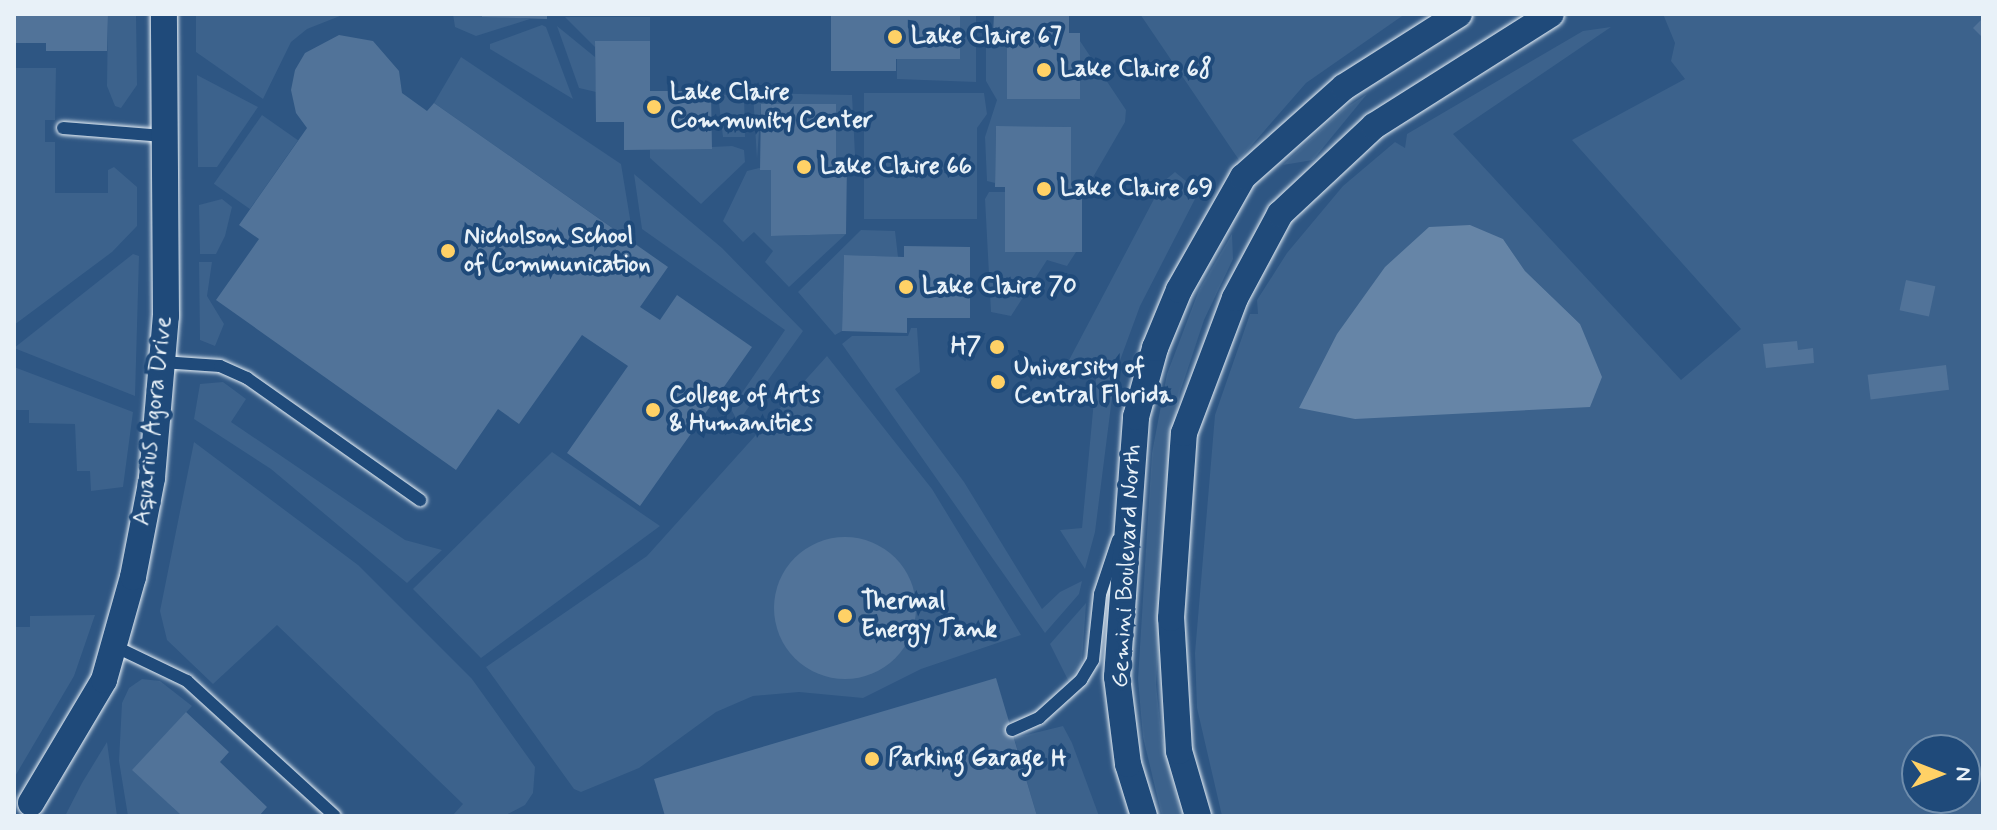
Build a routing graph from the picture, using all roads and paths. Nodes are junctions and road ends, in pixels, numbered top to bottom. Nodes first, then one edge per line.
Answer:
1 (164, 14) edge
2 (1459, 14) edge
3 (1551, 14) edge
4 (63, 128) dead end
5 (164, 136) junction
6 (162, 362) junction
7 (420, 500) dead end
8 (1128, 510) junction
9 (114, 646) junction
10 (1012, 730) dead end
11 (26, 812) edge
12 (335, 816) edge
13 (1144, 816) edge
14 (1198, 816) edge

1 - 5 street, Aquarius Agora Drive
2 - 8 street, Gemini Boulevard North
3 - 14 street, Gemini Boulevard North
4 - 5 lane
5 - 6 street, Aquarius Agora Drive
6 - 7 lane
6 - 9 street, Aquarius Agora Drive
8 - 10 lane
8 - 13 street, Gemini Boulevard North
9 - 11 street, Aquarius Agora Drive
9 - 12 lane

